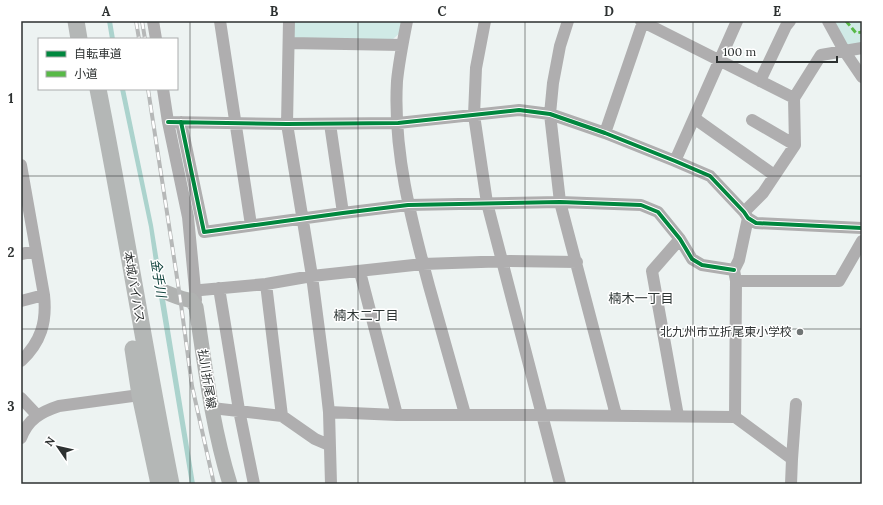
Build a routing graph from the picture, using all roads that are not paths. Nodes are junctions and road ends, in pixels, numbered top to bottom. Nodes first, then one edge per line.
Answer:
1 (76, 21) edge
2 (85, 21) edge
3 (153, 21) edge
4 (220, 21) edge
5 (289, 21) edge
6 (407, 21) edge
7 (485, 21) edge
8 (568, 21) edge
9 (737, 21) edge
10 (790, 21) edge
11 (828, 21) edge
12 (642, 22) edge
13 (79, 38) edge
14 (88, 38) edge
15 (156, 38) edge
16 (289, 43) junction
17 (402, 45) junction
18 (862, 48) edge
19 (845, 52) junction
20 (720, 61) junction
21 (862, 77) edge
22 (760, 81) junction
23 (88, 90) edge
24 (98, 90) edge
25 (163, 90) edge
26 (794, 98) junction
27 (550, 114) junction
28 (474, 115) junction
29 (694, 118) junction
30 (752, 120) dead end
31 (168, 122) junction
32 (181, 122) junction
33 (236, 123) junction
34 (287, 124) junction
35 (330, 124) junction
36 (398, 124) junction
37 (605, 133) junction
38 (795, 144) junction
39 (675, 161) junction
40 (21, 165) edge
41 (774, 175) junction
42 (560, 202) junction
43 (487, 203) junction
44 (408, 205) junction
45 (343, 213) junction
46 (746, 215) junction
47 (302, 219) junction
48 (251, 226) junction
49 (862, 228) edge
50 (680, 239) junction
51 (862, 241) edge
52 (36, 252) junction
53 (21, 254) edge
54 (503, 262) junction
55 (577, 262) junction
56 (423, 264) junction
57 (360, 272) junction
58 (735, 275) junction
59 (312, 276) junction
60 (266, 284) junction
61 (219, 288) junction
62 (201, 290) dead end
63 (166, 292) dead end
64 (44, 295) junction
65 (21, 301) edge
66 (196, 307) junction
67 (21, 361) edge
68 (146, 394) junction
69 (21, 398) edge
70 (796, 404) dead end
71 (212, 408) junction
72 (239, 410) junction
73 (329, 412) junction
74 (465, 414) junction
75 (37, 415) junction
76 (397, 415) junction
77 (542, 415) junction
78 (282, 416) junction
79 (616, 416) junction
80 (678, 416) junction
81 (735, 417) junction
82 (21, 438) edge
83 (330, 445) junction
84 (792, 460) junction
85 (159, 484) edge
86 (171, 484) edge
87 (230, 484) edge
88 (254, 484) edge
89 (331, 484) edge
90 (560, 484) edge
91 (791, 484) edge

1 - 13 highway
2 - 14 highway
3 - 15 street
4 - 33 street
5 - 16 street
6 - 17 street
7 - 28 street
8 - 27 street
9 - 20 street
10 - 22 street
11 - 19 street
12 - 20 street
12 - 37 street
16 - 17 street
16 - 34 street
17 - 36 street
18 - 19 street
19 - 21 street
19 - 26 street
20 - 22 street
20 - 29 street
22 - 26 street
23 - 68 highway, 本城バイパス
24 - 68 highway, 本城バイパス
25 - 31 street
26 - 38 street
27 - 28 street
27 - 37 street
27 - 42 street
28 - 36 street
28 - 43 street
29 - 39 street
29 - 41 street
30 - 38 street
31 - 32 street
31 - 66 street
32 - 33 street
32 - 48 street
33 - 34 street
33 - 48 street
34 - 35 street
34 - 47 street
35 - 36 street
35 - 45 street
36 - 44 street
37 - 39 street
38 - 41 street
39 - 46 street
40 - 52 street
41 - 46 street
42 - 43 street
42 - 50 street
42 - 55 street
43 - 44 street
43 - 54 street
44 - 45 street
44 - 56 street
45 - 47 street
46 - 49 street
46 - 58 street
47 - 48 street
47 - 59 street
50 - 58 street
50 - 80 street
51 - 58 street
52 - 53 street
52 - 64 street
54 - 55 street
54 - 56 street
54 - 77 street
55 - 79 street
56 - 57 street
56 - 74 street
57 - 59 street
57 - 76 street
58 - 81 street
59 - 60 street
59 - 73 street
60 - 61 street
60 - 78 street
61 - 62 street
61 - 72 street
63 - 66 main road
64 - 65 street
64 - 67 street
66 - 71 main road, 払川折尾線
68 - 75 street
68 - 85 highway, 本城バイパス
68 - 86 highway, 本城バイパス
69 - 75 street
70 - 84 street
71 - 72 street
71 - 87 main road, 払川折尾線
72 - 78 street
72 - 88 street
73 - 76 street
73 - 83 street
74 - 76 street
74 - 77 street
75 - 82 street
77 - 79 street
77 - 90 street
78 - 83 street
79 - 80 street
80 - 81 street
81 - 84 street
83 - 89 street
84 - 91 street

